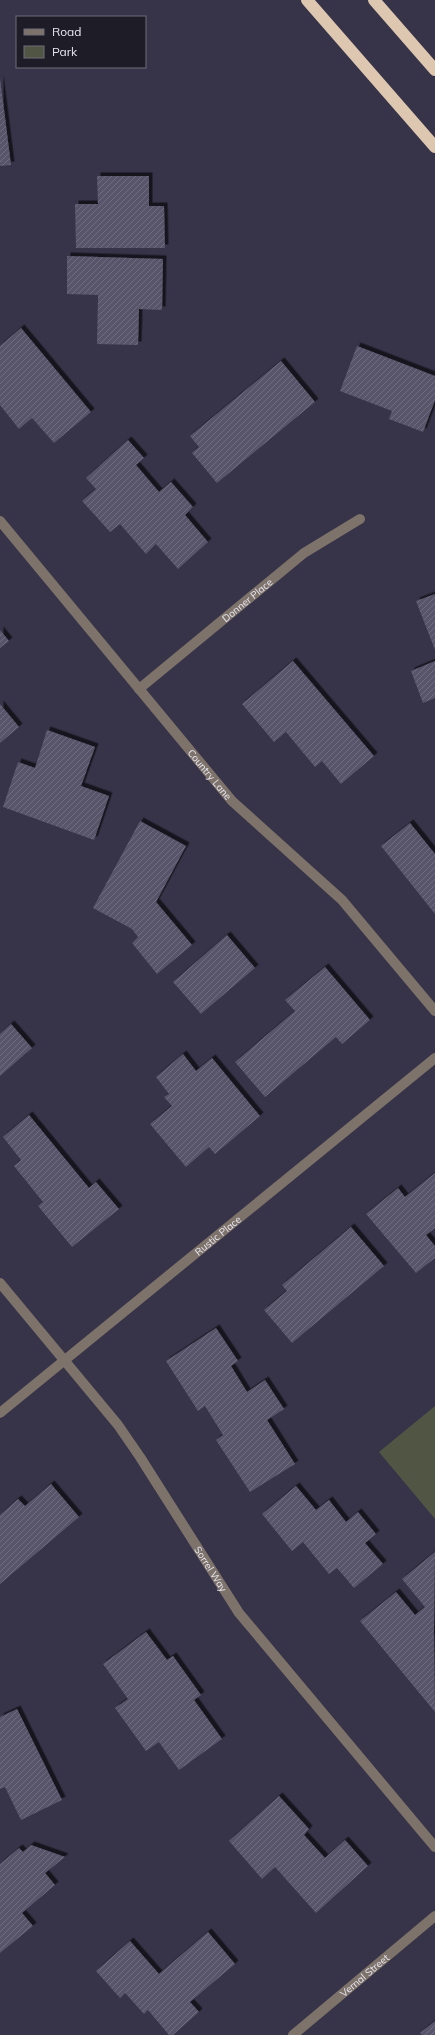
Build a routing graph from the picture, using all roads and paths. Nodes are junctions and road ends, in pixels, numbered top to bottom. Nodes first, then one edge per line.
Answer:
1 (307, 0) edge
2 (374, 0) edge
3 (435, 70) edge
4 (435, 147) edge
5 (360, 519) dead end
6 (0, 521) edge
7 (139, 689) junction
8 (435, 1011) edge
9 (435, 1058) edge
10 (0, 1283) edge
11 (65, 1360) junction
12 (0, 1413) edge
13 (435, 1847) edge
14 (435, 1916) edge
15 (293, 2035) edge

1 - 4 highway
2 - 3 highway
5 - 7 street, Donner Place
6 - 7 street, Country Lane
7 - 8 street, Country Lane
9 - 11 street, Rustic Place
10 - 11 street, Sorrel Way
11 - 12 street, Rustic Place
11 - 13 street, Sorrel Way
14 - 15 street, Vernal Street

